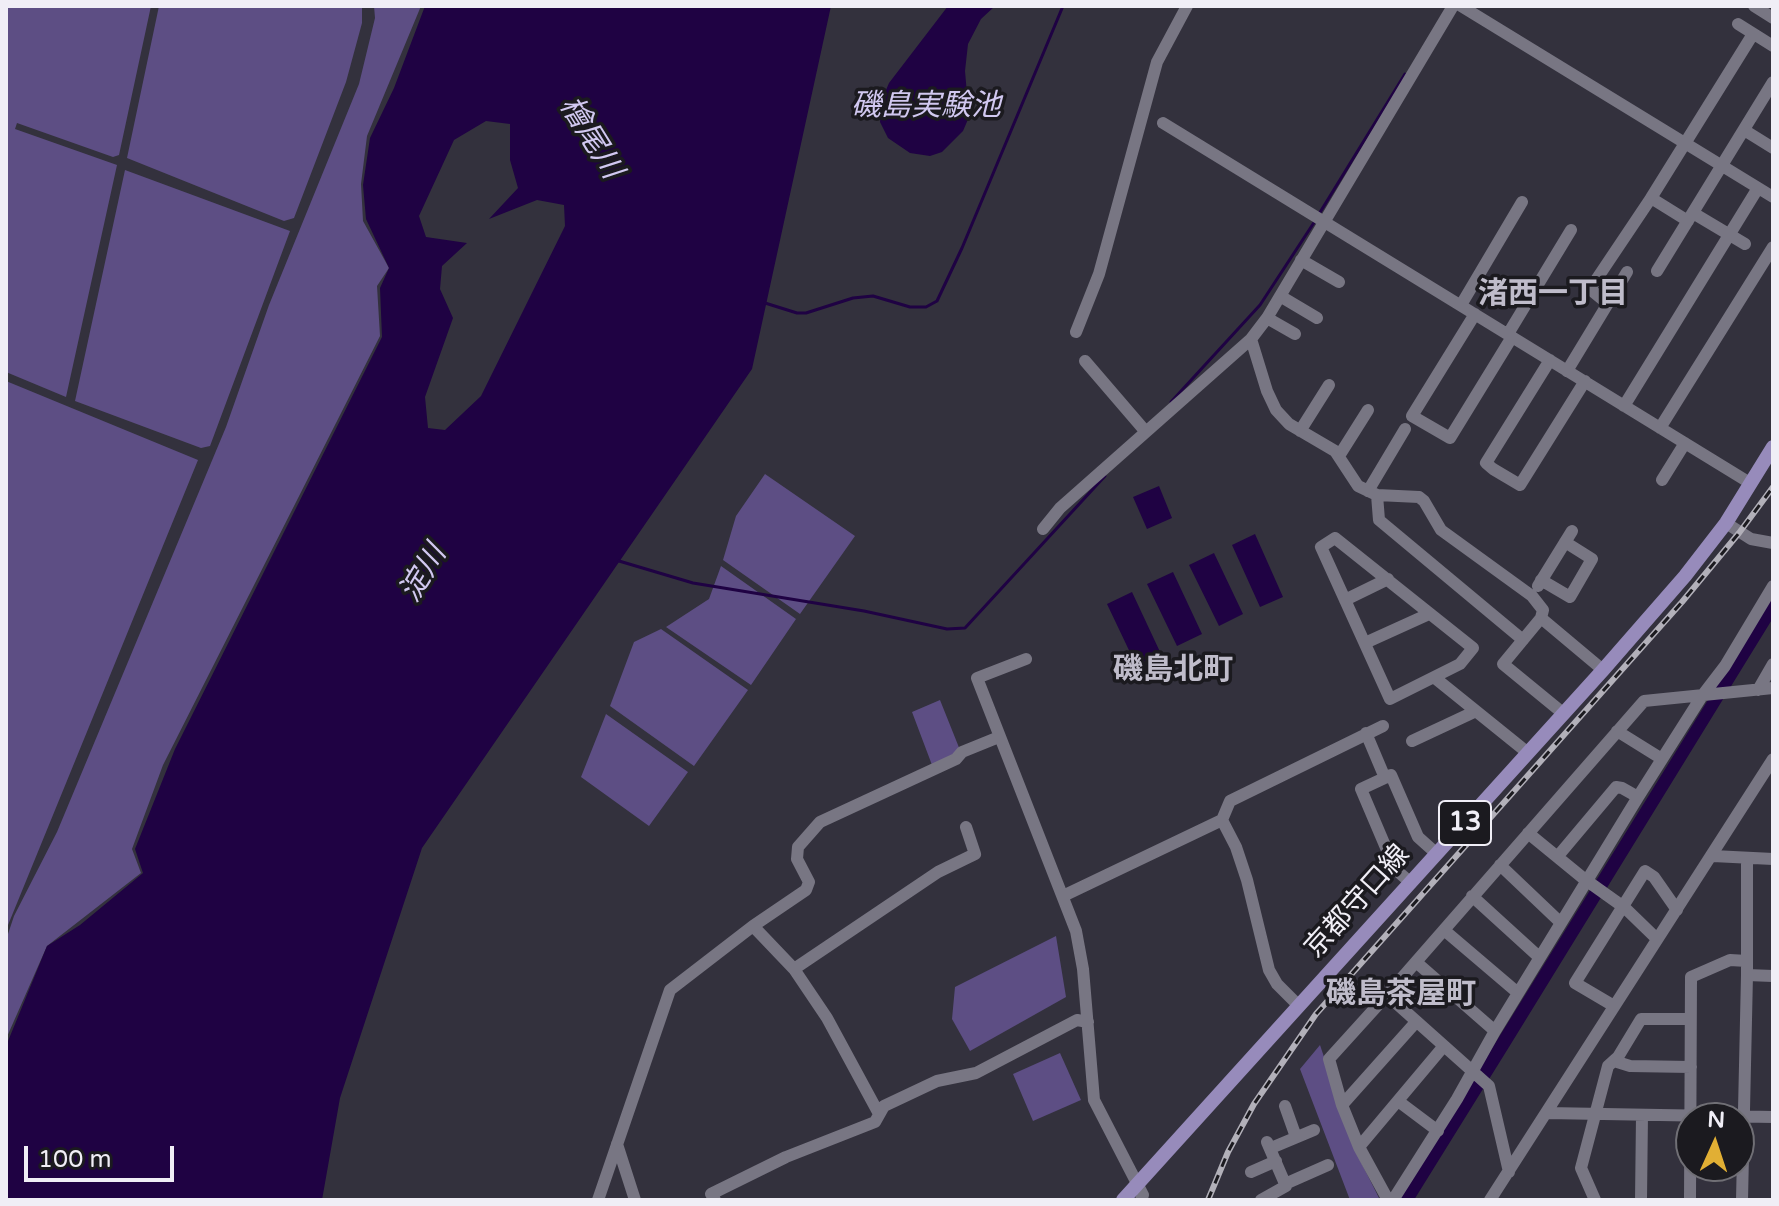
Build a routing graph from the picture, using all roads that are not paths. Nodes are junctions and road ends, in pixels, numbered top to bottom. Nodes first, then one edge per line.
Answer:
1 (1187, 6) edge
2 (1453, 6) edge
3 (1461, 6) edge
4 (1757, 7) edge
5 (1773, 18) edge
6 (1738, 24) dead end
7 (1753, 34) junction
8 (1773, 46) edge
9 (1773, 82) edge
10 (1769, 96) edge
11 (1163, 123) dead end
12 (1744, 130) junction
13 (1684, 144) junction
14 (1773, 148) edge
15 (1722, 166) junction
16 (1758, 188) junction
17 (1773, 197) edge
18 (1651, 198) junction
19 (1522, 202) dead end
20 (1690, 217) junction
21 (1318, 218) junction
22 (1571, 230) dead end
23 (1729, 235) junction
24 (1745, 244) dead end
25 (1773, 247) edge
26 (1301, 260) junction
27 (1657, 271) dead end
28 (1627, 272) dead end
29 (1339, 282) dead end
30 (1280, 296) junction
31 (1607, 303) junction
32 (1461, 305) junction
33 (1475, 314) junction
34 (1267, 318) junction
35 (1317, 318) dead end
36 (1076, 332) dead end
37 (1295, 334) dead end
38 (1510, 336) junction
39 (1251, 339) junction
40 (1550, 360) junction
41 (1085, 361) dead end
42 (1567, 371) junction
43 (1585, 381) junction
44 (1329, 385) dead end
45 (1624, 406) junction
46 (1368, 410) dead end
47 (1660, 428) junction
48 (1405, 429) dead end
49 (1300, 431) junction
50 (1146, 432) junction
51 (1685, 443) junction
52 (1773, 447) edge
53 (1339, 456) junction
54 (1662, 480) dead end
55 (1750, 483) junction
56 (1373, 493) junction
57 (1726, 523) junction
58 (1043, 529) dead end
59 (1773, 543) edge
60 (1388, 579) junction
61 (1541, 580) junction
62 (1773, 586) edge
63 (1532, 596) junction
64 (1345, 600) junction
65 (1429, 614) junction
66 (1541, 618) junction
67 (1523, 640) junction
68 (1365, 643) junction
69 (1026, 659) dead end
70 (1773, 664) edge
71 (1603, 670) junction
72 (1435, 678) junction
73 (1773, 688) edge
74 (1758, 690) junction
75 (1705, 695) junction
76 (1474, 712) junction
77 (1564, 714) junction
78 (1383, 726) dead end
79 (1617, 731) junction
80 (1366, 733) junction
81 (999, 737) junction
82 (1412, 741) dead end
83 (1528, 753) junction
84 (1662, 759) junction
85 (1773, 759) edge
86 (1385, 778) junction
87 (1638, 797) junction
88 (1222, 820) junction
89 (966, 827) dead end
90 (1528, 833) junction
91 (1437, 854) junction
92 (1558, 856) junction
93 (1713, 856) junction
94 (1747, 858) junction
95 (1773, 859) edge
96 (1500, 865) junction
97 (1589, 882) junction
98 (1411, 883) junction
99 (1063, 896) junction
100 (1472, 896) junction
101 (1622, 906) junction
102 (1677, 910) junction
103 (1561, 923) junction
104 (753, 926) junction
105 (1444, 930) junction
106 (1657, 939) junction
107 (1539, 957) junction
108 (1747, 961) junction
109 (1416, 962) junction
110 (794, 969) junction
111 (1747, 975) junction
112 (1773, 976) edge
113 (1518, 993) junction
114 (1387, 995) junction
115 (1299, 1006) junction
116 (1614, 1006) junction
117 (1690, 1019) junction
118 (1088, 1022) junction
119 (1416, 1022) junction
120 (1495, 1031) junction
121 (1443, 1047) junction
122 (1614, 1061) junction
123 (1691, 1067) junction
124 (1472, 1072) junction
125 (1398, 1101) junction
126 (1690, 1102) edge
127 (1744, 1102) edge
128 (1342, 1105) junction
129 (1285, 1106) dead end
130 (1547, 1113) junction
131 (879, 1114) junction
132 (1596, 1114) junction
133 (1642, 1115) junction
134 (1675, 1116) edge
135 (1314, 1130) dead end
136 (1438, 1131) junction
137 (1296, 1137) junction
138 (617, 1144) junction
139 (1359, 1147) junction
140 (1276, 1161) junction
141 (1328, 1165) dead end
142 (1251, 1172) dead end
143 (1509, 1172) junction
144 (1137, 1184) junction
145 (1285, 1184) junction
146 (598, 1200) edge
147 (635, 1200) edge
148 (715, 1200) edge
149 (1123, 1200) edge
150 (1141, 1200) edge
151 (1261, 1200) edge
152 (1390, 1200) edge
153 (1490, 1200) edge
154 (1595, 1200) edge
155 (1641, 1200) edge

1 - 36 street
2 - 21 street
3 - 13 street
4 - 5 street
6 - 7 street
7 - 8 street
7 - 13 street
9 - 10 street
10 - 12 street
11 - 21 street
12 - 14 street
12 - 15 street
13 - 15 street
13 - 18 street
15 - 16 street
15 - 20 street
16 - 17 street
16 - 23 street
18 - 20 street
18 - 31 street
19 - 32 street
20 - 23 street
20 - 27 street
21 - 26 street
21 - 32 street
22 - 38 street
23 - 24 street
23 - 45 street
25 - 47 street
26 - 29 street
26 - 30 street
28 - 31 street
30 - 34 street
30 - 35 street
31 - 42 street
32 - 33 street
33 - 38 street
33 - 38 street
34 - 37 street
34 - 39 street
38 - 40 street
39 - 49 street
39 - 50 street
40 - 42 street
40 - 43 street
41 - 50 street
42 - 43 street
43 - 45 street
44 - 49 street
45 - 47 street
46 - 53 street
47 - 51 street
48 - 56 street
49 - 53 street
50 - 58 street
51 - 54 street
51 - 55 street
52 - 55 main road, 京都守口線 / 13
53 - 56 street
55 - 57 main road, 京都守口線 / 13
56 - 63 street
56 - 67 street
57 - 59 street
57 - 71 main road, 京都守口線 / 13
60 - 64 street
60 - 64 street
60 - 65 street
61 - 61 street
61 - 63 street
62 - 75 street
63 - 66 street
64 - 68 street
65 - 68 street
65 - 72 street
66 - 67 street
66 - 71 street
67 - 77 street
68 - 72 street
69 - 81 street
70 - 74 street
71 - 77 main road, 京都守口線 / 13
72 - 76 street
73 - 74 street
74 - 75 street
75 - 79 street
75 - 84 street
76 - 82 street
76 - 83 street
77 - 83 main road, 京都守口線 / 13
78 - 80 street
79 - 84 street
79 - 90 street
80 - 86 street
80 - 88 street
81 - 99 street
81 - 104 street
83 - 91 main road, 京都守口線 / 13
84 - 87 street
85 - 93 street
86 - 91 street
86 - 98 street
87 - 92 street
87 - 97 street
88 - 99 street
88 - 115 street
89 - 110 street
90 - 92 street
90 - 96 street
91 - 98 main road, 京都守口線 / 13
92 - 97 street
93 - 94 street
93 - 102 street
94 - 95 street
94 - 108 street
96 - 100 street
96 - 103 street
97 - 101 street
97 - 103 street
98 - 115 main road, 京都守口線 / 13
99 - 118 street
100 - 105 street
100 - 107 street
101 - 102 street
101 - 106 street
101 - 116 street
102 - 106 street
103 - 107 street
104 - 110 street
104 - 138 street
105 - 109 street
105 - 113 street
106 - 116 street
107 - 113 street
108 - 111 street
108 - 117 street
109 - 114 street
109 - 120 street
110 - 131 street
111 - 112 street
111 - 127 street
113 - 120 street
114 - 119 street
114 - 128 street
115 - 144 main road, 京都守口線 / 13
116 - 130 street
117 - 122 street
117 - 123 street
118 - 131 street
118 - 144 street
119 - 121 street
119 - 128 street
120 - 124 street
121 - 124 street
121 - 125 street
122 - 123 street
122 - 132 street
123 - 126 street
124 - 136 street
124 - 143 street
125 - 136 street
125 - 139 street
128 - 139 street
129 - 137 street
130 - 132 street
130 - 143 street
131 - 148 street
132 - 133 street
132 - 154 street
133 - 134 street
133 - 155 street
135 - 137 street
136 - 152 street
137 - 140 street
138 - 146 street
138 - 147 street
139 - 152 street
140 - 142 street
140 - 145 street
141 - 145 street
143 - 153 street
144 - 149 main road, 京都守口線 / 13
144 - 150 street
145 - 151 street

